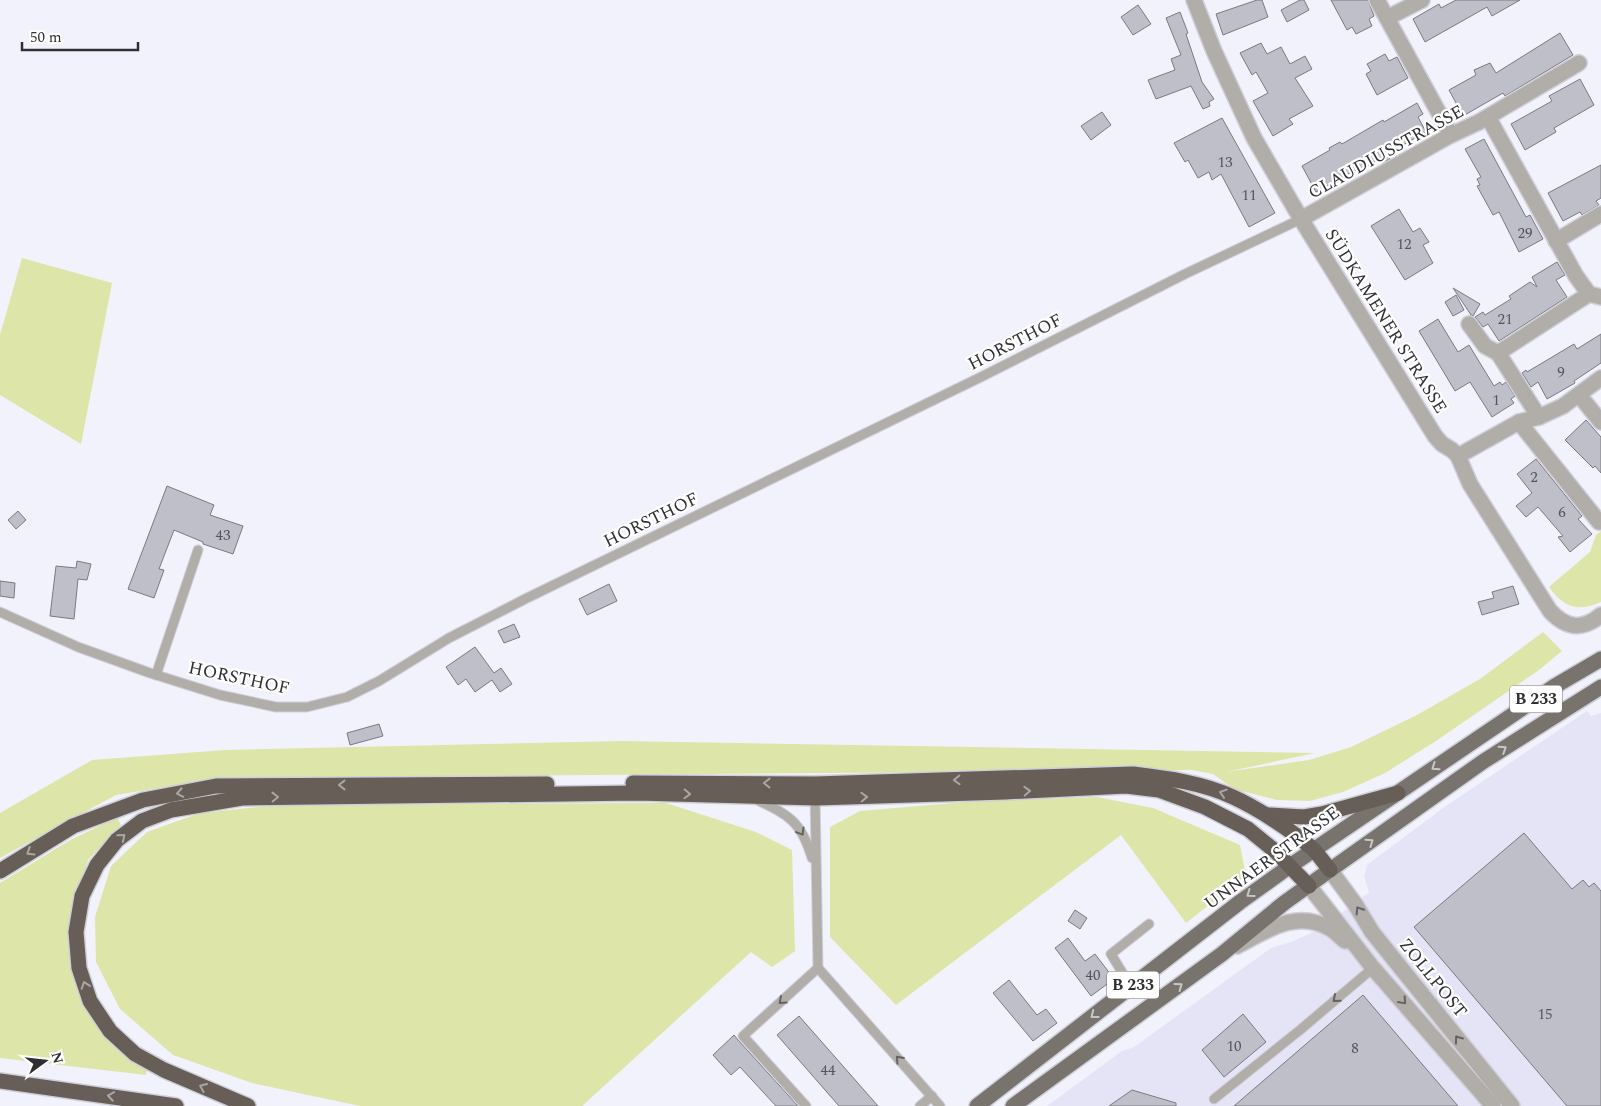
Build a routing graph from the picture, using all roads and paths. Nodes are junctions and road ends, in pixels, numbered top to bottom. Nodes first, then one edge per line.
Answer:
1 (1194, 0) edge
2 (1377, 0) edge
3 (1422, 0) edge
4 (1388, 18) junction
5 (1579, 63) dead end
6 (1488, 117) junction
7 (1451, 135) junction
8 (1601, 214) edge
9 (1301, 219) junction
10 (1556, 241) junction
11 (1595, 295) edge
12 (1470, 324) dead end
13 (1498, 353) junction
14 (1601, 378) edge
15 (1579, 394) junction
16 (1539, 417) junction
17 (1519, 422) junction
18 (1601, 422) edge
19 (1458, 456) junction
20 (1599, 522) dead end
21 (198, 550) dead end
22 (0, 612) edge
23 (1601, 615) edge
24 (1601, 659) edge
25 (156, 675) junction
26 (1601, 688) edge
27 (815, 791) junction
28 (1398, 793) junction
29 (748, 796) junction
30 (1266, 815) junction
31 (1314, 850) junction
32 (1290, 866) junction
33 (816, 869) junction
34 (0, 870) edge
35 (1330, 870) junction
36 (1309, 886) junction
37 (1149, 924) dead end
38 (1360, 951) junction
39 (1222, 954) junction
40 (818, 968) junction
41 (1373, 968) junction
42 (1131, 987) junction
43 (0, 1080) edge
44 (932, 1096) junction
45 (1214, 1098) dead end
46 (176, 1106) edge
47 (248, 1106) edge
48 (806, 1106) edge
49 (920, 1106) edge
50 (940, 1106) edge
51 (977, 1106) edge
52 (1013, 1106) edge
53 (1493, 1106) edge
54 (1512, 1106) edge

1 - 9 street, SÜDKAMENER STRASSE
2 - 4 street
3 - 4 street
4 - 7 street
5 - 6 street, CLAUDIUSSTRASSE
6 - 7 street, CLAUDIUSSTRASSE
6 - 10 street, CLAUDIUSSTRASSE
7 - 9 street, CLAUDIUSSTRASSE
8 - 10 street
9 - 19 street, SÜDKAMENER STRASSE
9 - 25 lane, HORSTHOF
10 - 11 street, CLAUDIUSSTRASSE
11 - 13 street, CLAUDIUSSTRASSE
12 - 13 street
13 - 16 street
14 - 15 street
15 - 16 street
15 - 18 street
16 - 17 street
17 - 19 street
17 - 20 street
19 - 23 street, SÜDKAMENER STRASSE
21 - 25 lane
22 - 25 lane, HORSTHOF
24 -> 28 main road, UNNAER STRASSE / B 233
35 -> 26 main road, B 233
27 - 29 highway
30 -> 27 highway
27 -> 32 highway
27 - 33 lane
27 -> 34 highway
28 - 30 highway
28 - 31 main road, UNNAER STRASSE / B 233
29 -> 33 lane
47 -> 29 highway
30 - 31 highway
31 - 32 main road, UNNAER STRASSE / B 233
31 - 35 highway
32 - 36 highway
32 -> 42 main road, UNNAER STRASSE / B 233
33 - 40 lane
35 - 36 main road, B 233
54 -> 35 street, ZOLLPOST
36 - 38 street, ZOLLPOST
36 - 39 main road, B 233
37 - 42 lane
38 - 39 street, ZOLLPOST
38 - 41 street, ZOLLPOST
52 -> 39 main road, B 233
44 -> 40 lane
40 -> 48 lane
41 -> 45 lane
41 -> 53 street, ZOLLPOST
42 -> 51 main road, UNNAER STRASSE / B 233
46 -> 43 highway
44 - 49 lane
44 - 50 lane

